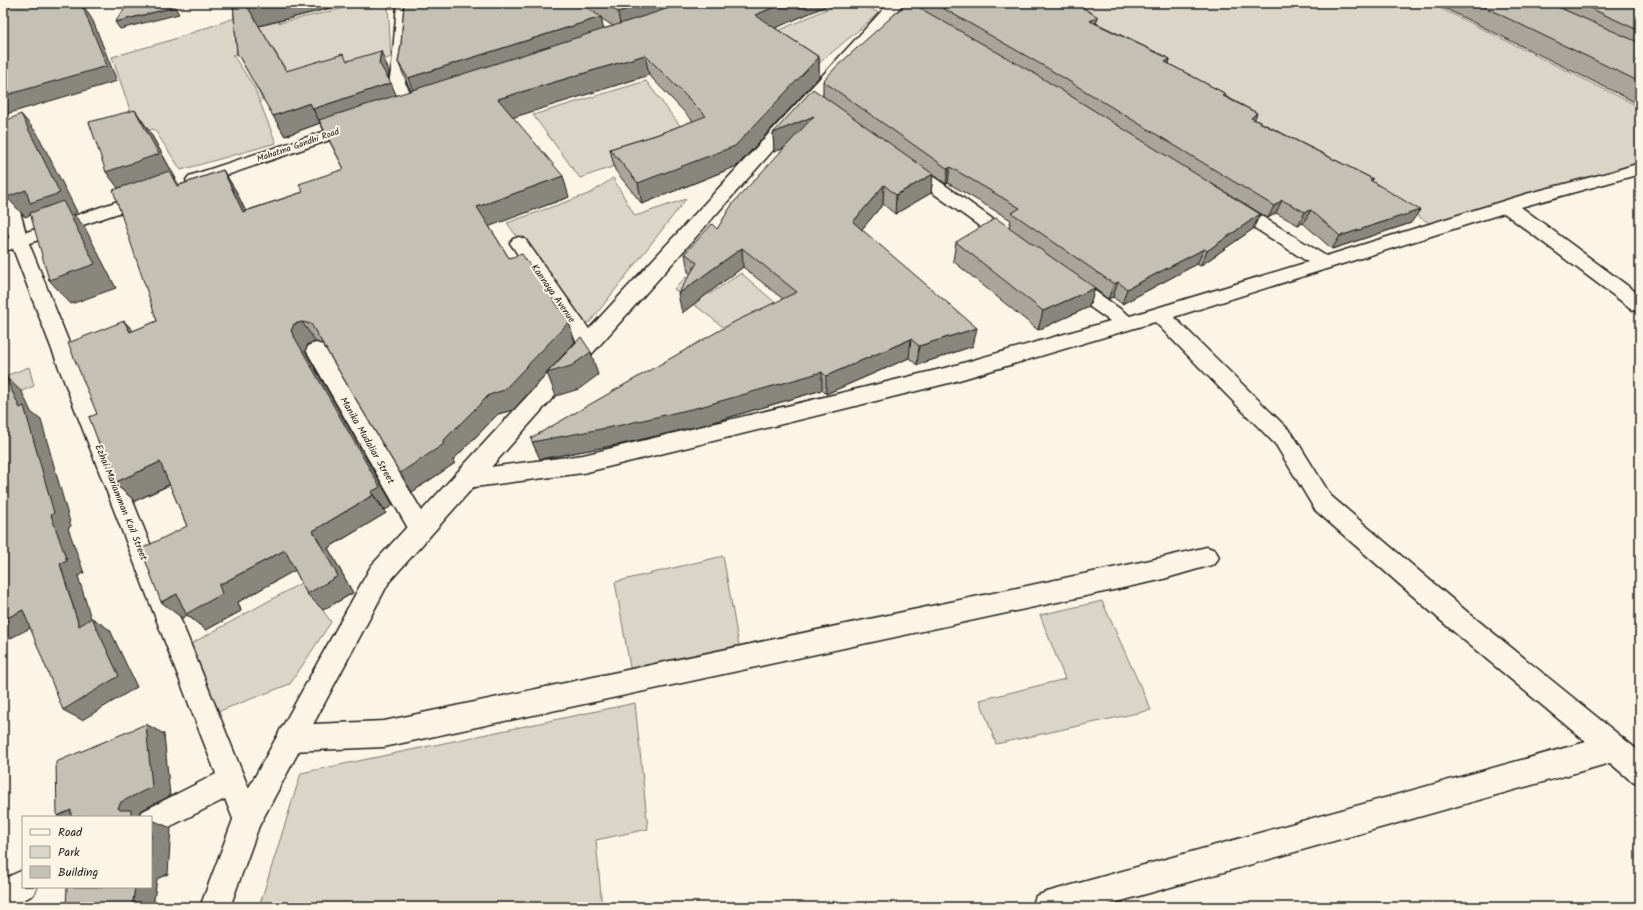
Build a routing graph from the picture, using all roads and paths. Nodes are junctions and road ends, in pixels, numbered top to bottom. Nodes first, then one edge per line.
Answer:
1 (404, 3) edge
2 (902, 6) edge
3 (411, 107) edge
4 (373, 120) edge
5 (896, 158) edge
6 (1637, 171) edge
7 (3, 182) edge
8 (185, 184) edge
9 (162, 192) edge
10 (1215, 196) edge
11 (1507, 206) junction
12 (11, 243) edge
13 (519, 243) dead end
14 (1024, 250) edge
15 (1323, 263) junction
16 (1056, 273) edge
17 (1640, 305) edge
18 (1159, 314) junction
19 (1126, 323) junction
20 (589, 344) junction
21 (316, 350) edge
22 (467, 479) junction
23 (421, 530) junction
24 (1207, 557) dead end
25 (291, 738) junction
26 (1614, 748) junction
27 (1640, 770) edge
28 (232, 781) junction
29 (247, 819) junction
30 (152, 821) edge
31 (22, 886) edge
32 (3, 895) edge
33 (215, 907) edge
34 (1047, 907) edge

1 - 3 street
2 - 20 street
4 - 8 street, Mahatma Gandhi Road
5 - 14 street
6 - 11 street
7 - 12 street, Ezhai Mariamman Koil Street
9 - 12 street
10 - 15 street
11 - 15 street
11 - 17 street
12 - 28 street, Ezhai Mariamman Koil Street
13 - 20 street, Kannaya Avenue
15 - 18 street
16 - 19 street
18 - 19 street
18 - 26 street
19 - 22 street
20 - 22 street
21 - 23 street, Manika Mudaliar Street
22 - 23 street
23 - 25 street
24 - 25 street
25 - 29 street
26 - 27 street
26 - 34 street
28 - 29 street, Ezhai Mariamman Koil Street
28 - 30 street
29 - 33 street
31 - 32 street

